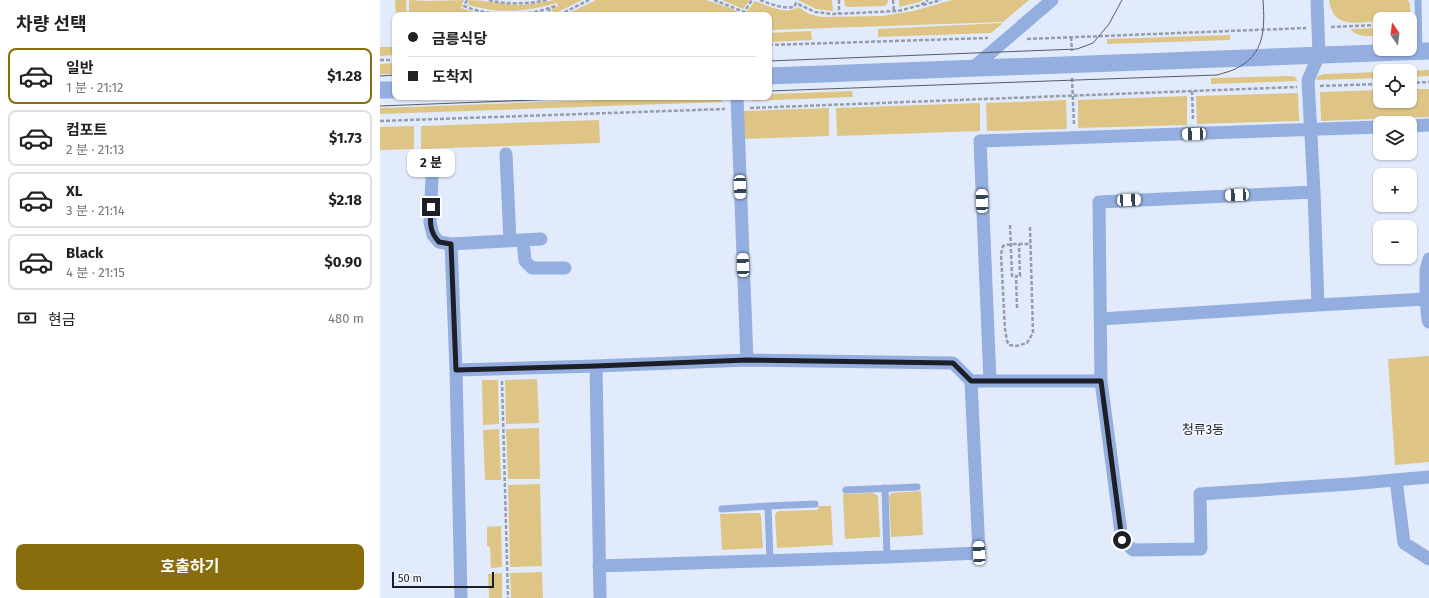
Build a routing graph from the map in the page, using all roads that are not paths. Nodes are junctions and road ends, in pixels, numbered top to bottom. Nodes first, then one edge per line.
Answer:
1 (1052, 0) edge
2 (1317, 0) edge
3 (1418, 0) edge
4 (1424, 51) edge
5 (1319, 55) junction
6 (974, 67) junction
7 (772, 76) edge
8 (380, 90) edge
9 (392, 90) edge
10 (737, 103) edge
11 (1429, 125) edge
12 (1417, 126) edge
13 (1373, 127) edge
14 (1311, 129) junction
15 (506, 154) dead end
16 (432, 177) dead end
17 (1314, 192) junction
18 (541, 239) dead end
19 (523, 240) junction
20 (510, 241) junction
21 (451, 244) junction
22 (1429, 259) edge
23 (565, 268) dead end
24 (1426, 298) junction
25 (1318, 305) junction
26 (1100, 318) junction
27 (1429, 322) edge
28 (747, 360) junction
29 (596, 366) junction
30 (456, 370) junction
31 (971, 381) junction
32 (990, 381) junction
33 (1101, 381) junction
34 (1429, 477) edge
35 (1396, 480) junction
36 (917, 487) dead end
37 (884, 488) junction
38 (846, 490) dead end
39 (815, 504) dead end
40 (768, 506) junction
41 (722, 509) dead end
42 (887, 557) junction
43 (1429, 559) edge
44 (770, 561) junction
45 (599, 566) junction
46 (461, 598) edge
47 (600, 598) edge

1 - 6 street
2 - 5 street
3 - 4 lane
4 - 5 street
5 - 6 street
5 - 14 street
6 - 7 street
8 - 9 street
10 - 28 street
11 - 12 street
13 - 14 street
14 - 17 street
14 - 32 street
15 - 20 street
16 - 21 street
17 - 25 street
17 - 26 street
18 - 19 street
19 - 20 street
19 - 23 street
20 - 21 street
21 - 30 street
22 - 24 street
24 - 25 street
24 - 27 street
25 - 26 street
26 - 33 street
28 - 29 street
28 - 31 street
29 - 30 street
29 - 45 street
30 - 46 street
31 - 32 street
31 - 42 street
32 - 33 street
33 - 35 street
34 - 35 street
35 - 43 street
36 - 37 lane
37 - 38 lane
37 - 42 lane
39 - 40 lane
40 - 41 lane
40 - 44 lane
42 - 44 street
44 - 45 street
45 - 47 street

